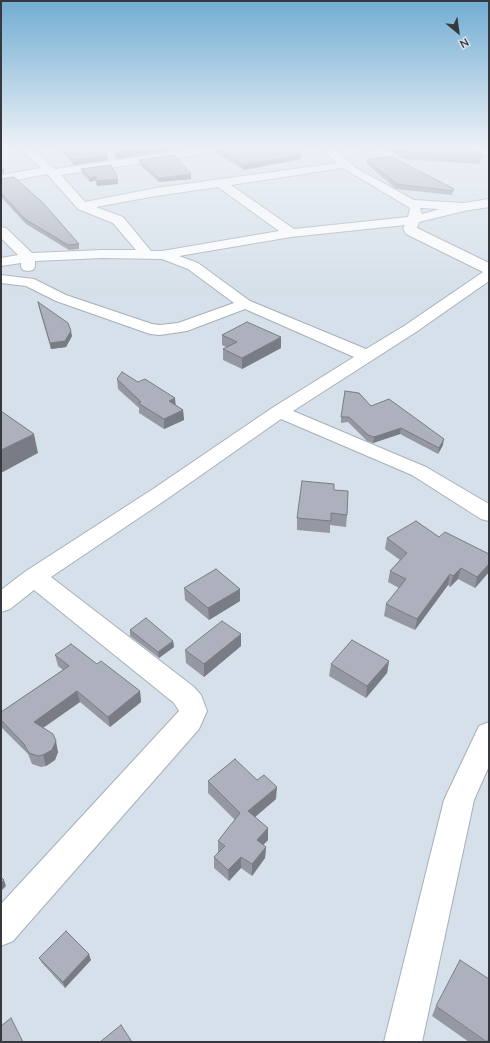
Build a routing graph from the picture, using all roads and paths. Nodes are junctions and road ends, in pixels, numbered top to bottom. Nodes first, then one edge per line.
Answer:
1 (74, 197) edge
2 (131, 197) edge
3 (239, 197) edge
4 (398, 197) edge
5 (489, 203) edge
6 (411, 204) junction
7 (82, 206) junction
8 (464, 208) junction
9 (414, 220) junction
10 (1, 231) edge
11 (291, 233) junction
12 (146, 254) junction
13 (164, 254) junction
14 (28, 257) junction
15 (1, 262) edge
16 (489, 269) edge
17 (489, 274) edge
18 (1, 279) edge
19 (29, 282) junction
20 (245, 304) junction
21 (367, 356) junction
22 (280, 412) junction
23 (489, 514) edge
24 (34, 578) junction
25 (1, 603) edge
26 (489, 734) edge
27 (1, 929) edge
28 (403, 1042) edge

1 - 7 street
2 - 7 street
3 - 11 street
4 - 6 street
5 - 8 street
6 - 8 street
6 - 9 street
7 - 12 street
8 - 9 street
9 - 11 street
9 - 16 street
10 - 14 street
11 - 13 street
12 - 13 street
12 - 14 street
13 - 20 street
14 - 15 street
14 - 19 street
17 - 21 street
18 - 19 street
19 - 20 street
20 - 21 street
21 - 22 street
22 - 23 street
22 - 24 street
24 - 25 street
24 - 27 street
26 - 28 street

